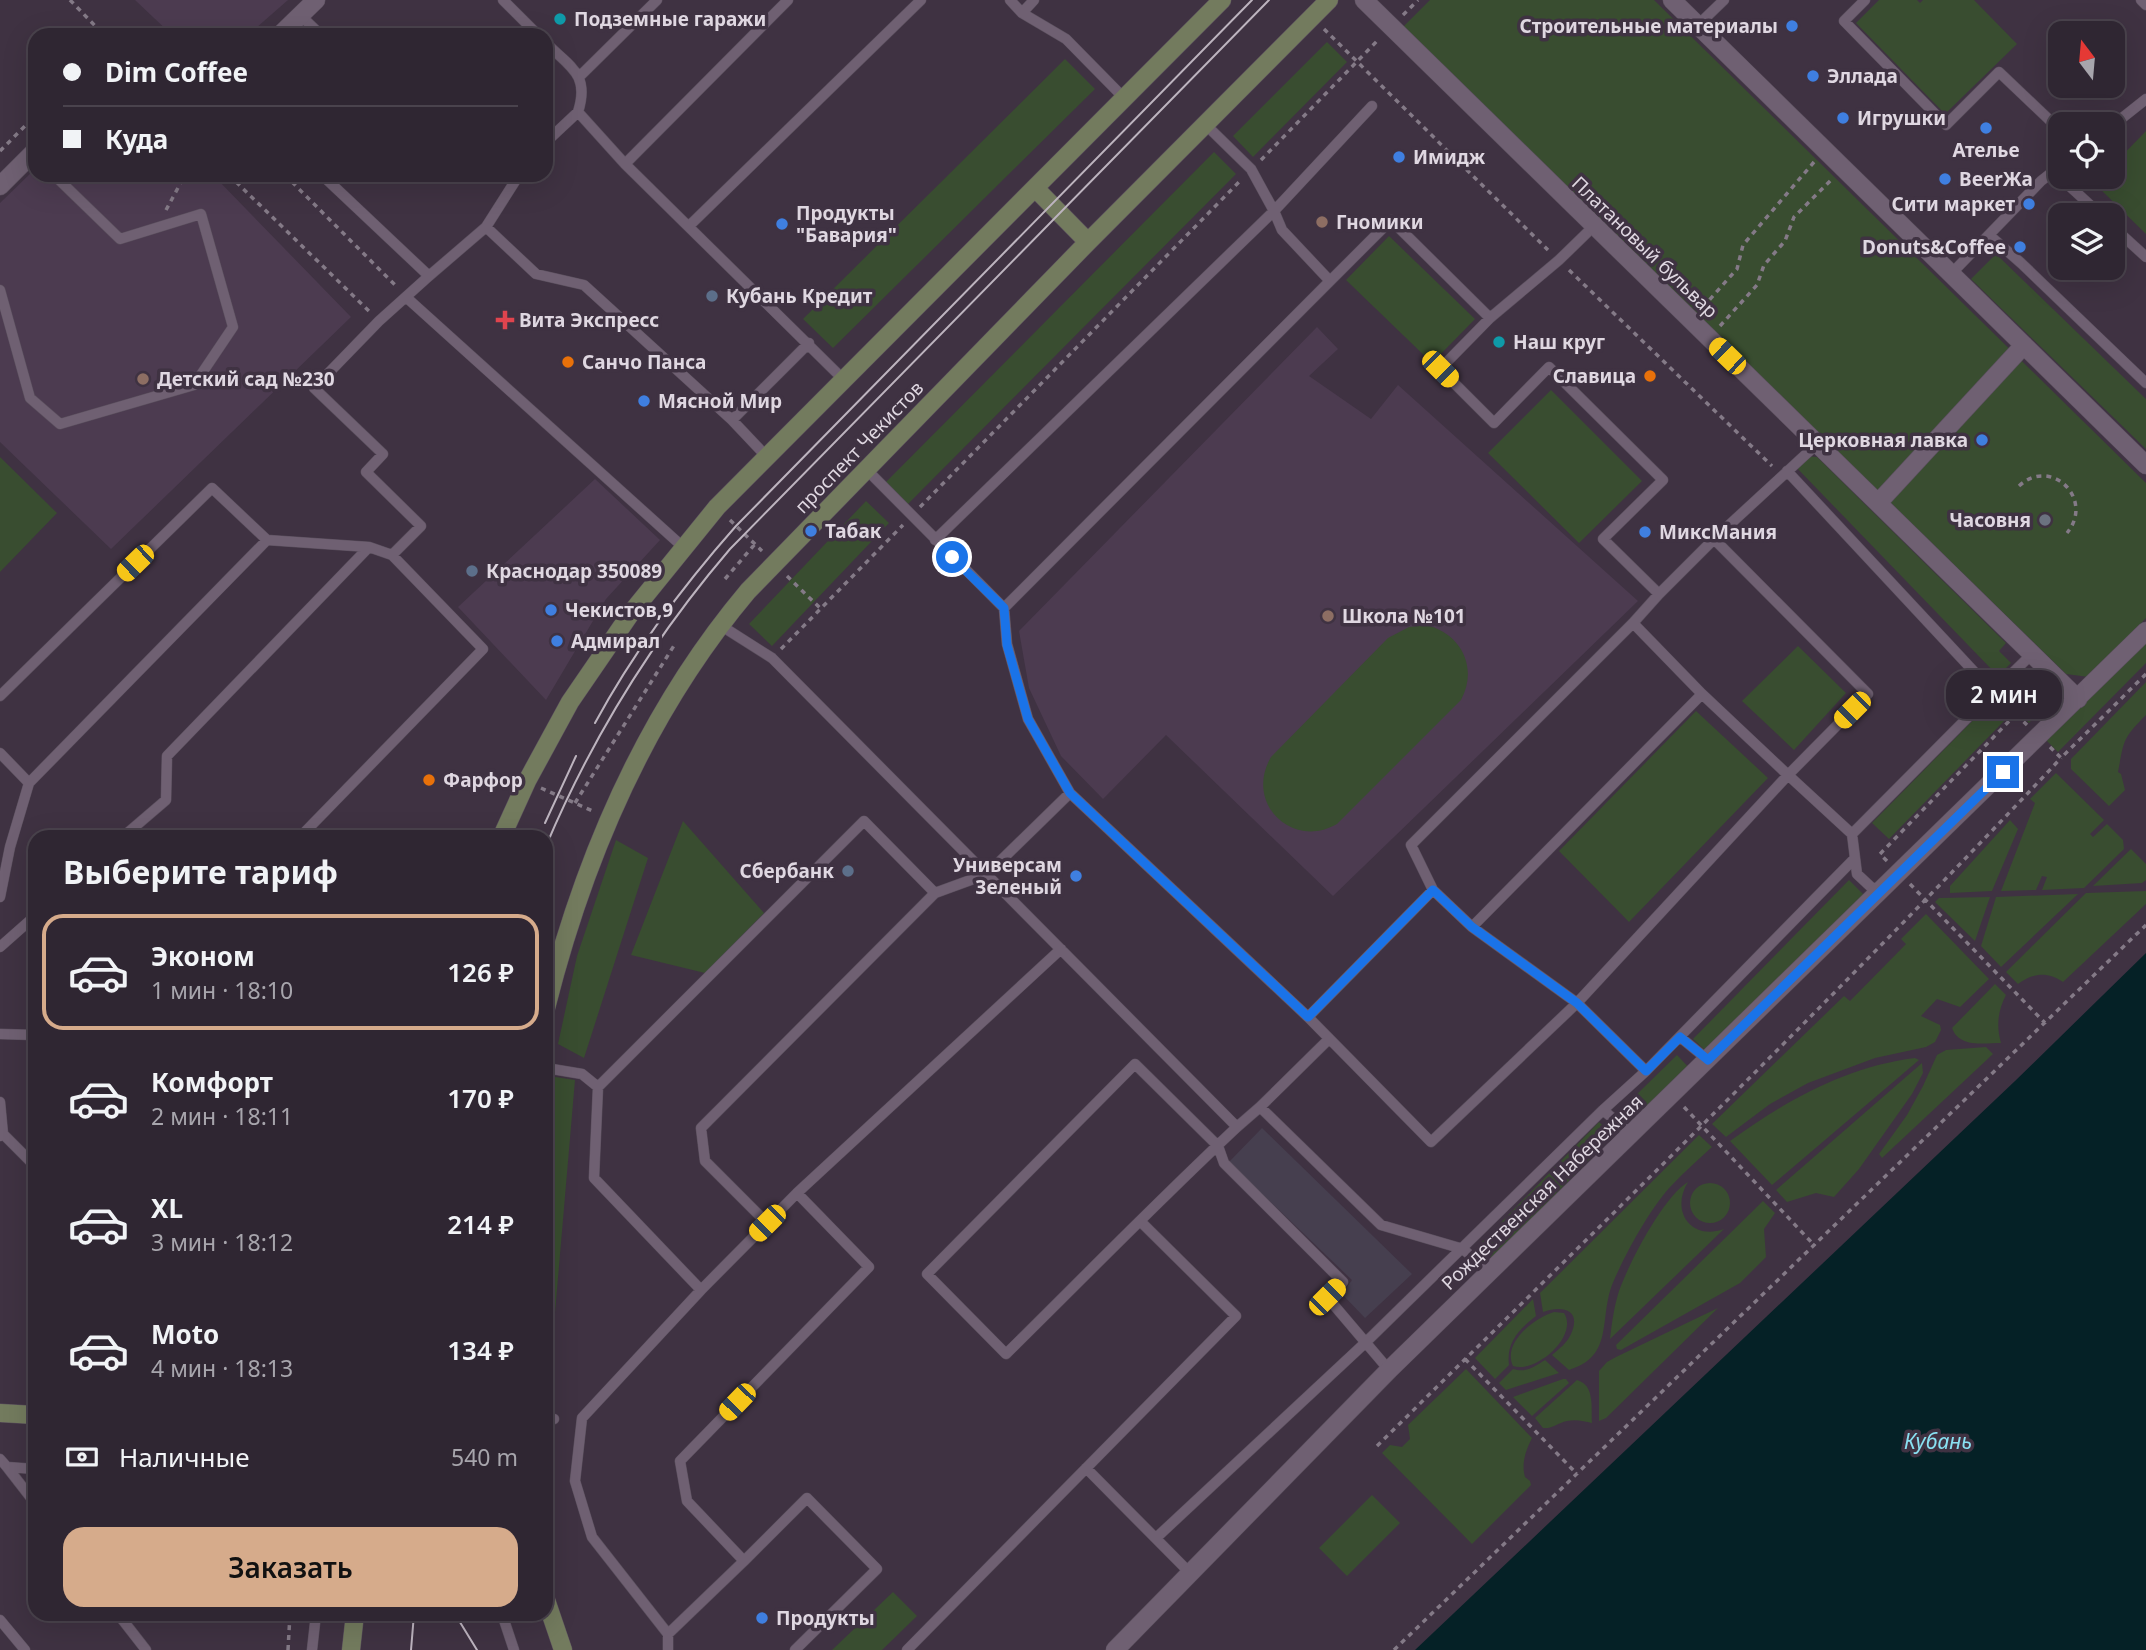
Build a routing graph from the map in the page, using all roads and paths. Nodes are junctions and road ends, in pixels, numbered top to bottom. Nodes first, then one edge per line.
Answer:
1 (71, 0) edge
2 (316, 0) edge
3 (503, 0) edge
4 (657, 0) edge
5 (788, 0) edge
6 (921, 0) edge
7 (1010, 0) edge
8 (1034, 0) edge
9 (1222, 0) edge
10 (1329, 0) edge
11 (1364, 0) edge
12 (1418, 0) edge
13 (1672, 0) edge
14 (1724, 0) edge
15 (1865, 0) edge
16 (2141, 0) edge
17 (2146, 5) edge
18 (1022, 13) junction
19 (300, 15) junction
20 (1312, 18) junction
21 (1698, 25) junction
22 (1391, 26) junction
23 (97, 28) edge
24 (287, 28) edge
25 (314, 28) edge
26 (531, 28) edge
27 (553, 50) edge
28 (1357, 62) junction
29 (580, 76) junction
30 (1125, 99) junction
31 (2146, 99) edge
32 (1372, 106) dead end
33 (578, 111) junction
34 (2125, 116) edge
35 (2048, 119) edge
36 (28, 123) edge
37 (1206, 125) junction
38 (553, 135) edge
39 (1824, 149) junction
40 (0, 151) edge
41 (28, 160) edge
42 (625, 163) junction
43 (1843, 167) junction
44 (1251, 169) junction
45 (2048, 176) edge
46 (61, 182) edge
47 (236, 182) edge
48 (292, 182) edge
49 (329, 182) edge
50 (515, 182) edge
51 (0, 186) edge
52 (1035, 188) junction
53 (2076, 189) edge
54 (2090, 203) edge
55 (1274, 211) junction
56 (689, 226) junction
57 (1594, 226) junction
58 (486, 227) junction
59 (1989, 235) junction
60 (2125, 238) edge
61 (1088, 242) junction
62 (2146, 257) edge
63 (1559, 260) junction
64 (1951, 274) junction
65 (429, 276) junction
66 (1330, 282) junction
67 (0, 289) edge
68 (407, 298) junction
69 (1490, 318) junction
70 (1691, 320) junction
71 (379, 321) junction
72 (1709, 338) junction
73 (809, 343) junction
74 (2024, 345) junction
75 (844, 380) junction
76 (2146, 383) edge
77 (732, 420) junction
78 (1817, 444) junction
79 (766, 456) junction
80 (2146, 465) edge
81 (866, 469) junction
82 (1787, 471) junction
83 (2019, 486) dead end
84 (1878, 503) junction
85 (911, 516) junction
86 (2067, 533) dead end
87 (1714, 539) junction
88 (267, 540) junction
89 (935, 540) junction
90 (755, 544) dead end
91 (369, 547) junction
92 (683, 547) junction
93 (392, 555) junction
94 (725, 579) dead end
95 (1659, 594) junction
96 (1004, 608) junction
97 (1633, 623) junction
98 (719, 624) junction
99 (2146, 631) edge
100 (675, 644) dead end
101 (2031, 655) junction
102 (772, 658) junction
103 (1993, 692) junction
104 (1702, 694) junction
105 (0, 695) edge
106 (2078, 699) junction
107 (0, 754) edge
108 (2061, 758) dead end
109 (1788, 775) junction
110 (527, 781) junction
111 (29, 783) junction
112 (1070, 793) junction
113 (575, 803) junction
114 (607, 819) junction
115 (131, 830) edge
116 (307, 830) edge
117 (505, 830) edge
118 (1852, 834) junction
119 (1855, 858) junction
120 (987, 874) junction
121 (1883, 888) junction
122 (1433, 890) junction
123 (934, 893) junction
124 (0, 897) edge
125 (1926, 902) junction
126 (28, 922) edge
127 (2146, 925) edge
128 (1472, 927) junction
129 (0, 947) edge
130 (1061, 949) junction
131 (553, 979) edge
132 (1577, 1003) junction
133 (1308, 1017) junction
134 (2045, 1023) junction
135 (0, 1034) edge
136 (28, 1035) edge
137 (1680, 1037) junction
138 (1329, 1039) junction
139 (1708, 1060) junction
140 (553, 1069) edge
141 (1646, 1071) junction
142 (598, 1087) junction
143 (1678, 1101) dead end
144 (0, 1102) edge
145 (1260, 1107) junction
146 (1602, 1111) junction
147 (1702, 1126) junction
148 (1237, 1127) junction
149 (1631, 1134) junction
150 (2, 1135) edge
151 (1218, 1146) junction
152 (28, 1159) edge
153 (797, 1193) junction
154 (1140, 1221) junction
155 (767, 1223) junction
156 (1815, 1246) junction
157 (1463, 1249) junction
158 (1489, 1272) junction
159 (701, 1290) junction
160 (1365, 1343) junction
161 (1465, 1359) junction
162 (1389, 1370) junction
163 (0, 1413) edge
164 (28, 1415) edge
165 (1377, 1446) dead end
166 (4, 1463) edge
167 (28, 1468) edge
168 (1086, 1468) junction
169 (1577, 1474) junction
170 (28, 1494) edge
171 (1156, 1538) junction
172 (744, 1561) junction
173 (1190, 1573) junction
174 (0, 1620) edge
175 (123, 1621) edge
176 (290, 1621) edge
177 (315, 1621) edge
178 (354, 1621) edge
179 (504, 1621) edge
180 (553, 1621) edge
181 (668, 1634) junction
182 (25, 1650) edge
183 (146, 1650) edge
184 (288, 1650) edge
185 (312, 1650) edge
186 (351, 1650) edge
187 (514, 1650) edge
188 (563, 1650) edge
189 (668, 1650) edge
190 (795, 1650) edge
191 (907, 1650) edge
192 (1115, 1650) edge
193 (1394, 1650) edge

1 - 23 path
2 - 19 street
3 - 26 lane
4 - 29 lane
5 - 42 lane
6 - 56 lane
7 - 18 lane
8 - 18 lane
9 - 30 main road
10 - 20 main road, проспект Чекистов
11 - 22 street, Платановый бульвар
12 - 22 path
13 - 21 street
14 - 21 lane
15 - 35 lane
16 - 17 lane
18 - 30 lane
19 - 24 street
19 - 25 lane
20 - 28 path
20 - 37 main road, проспект Чекистов
21 - 39 street
22 - 28 path
22 - 57 street, Платановый бульвар
27 - 29 lane
28 - 44 path
28 - 63 path
29 - 33 lane
30 - 52 main road
31 - 34 lane
32 - 55 lane
33 - 38 lane
33 - 42 lane
36 - 40 path
37 - 44 lane
37 - 61 main road, проспект Чекистов
39 - 43 street
39 - 70 path
41 - 51 street
42 - 56 lane
43 - 64 street
43 - 72 path
44 - 55 lane
44 - 85 path
45 - 59 lane
46 - 67 lane
47 - 71 path
48 - 68 path
49 - 65 lane
50 - 58 lane
52 - 61 main road
52 - 75 main road
53 - 54 lane
55 - 66 lane
55 - 89 lane
56 - 73 lane
57 - 63 lane
57 - 70 street, Платановый бульвар
58 - 65 lane
58 - 77 lane
59 - 64 lane
59 - 76 lane
60 - 62 lane
61 - 81 main road, проспект Чекистов
63 - 69 lane
63 - 82 path
64 - 74 street
65 - 68 lane
66 - 69 lane
66 - 96 lane
68 - 71 lane
68 - 92 lane
69 - 95 lane
70 - 72 street, Платановый бульвар
71 - 93 lane
72 - 78 street, Платановый бульвар
73 - 75 lane
73 - 77 lane
74 - 80 street
74 - 84 street
75 - 79 main road
77 - 79 lane
78 - 82 lane
78 - 84 street, Платановый бульвар
79 - 92 main road
81 - 85 lane
81 - 98 main road, проспект Чекистов
82 - 87 lane
82 - 103 lane
83 - 86 path
84 - 101 street, Платановый бульвар
85 - 89 lane
85 - 102 path
87 - 95 lane
87 - 109 lane
88 - 91 lane
88 - 105 lane
88 - 111 lane
89 - 96 lane
90 - 94 path
91 - 93 lane
91 - 115 lane
92 - 110 main road
93 - 116 lane
95 - 97 lane
96 - 112 lane
97 - 104 lane
97 - 122 lane
98 - 102 lane
98 - 114 main road, проспект Чекистов
99 - 106 street, Рождественская Набережная
100 - 113 path
101 - 103 lane
101 - 106 street, Платановый бульвар
102 - 120 lane
103 - 118 lane
104 - 109 lane
104 - 128 lane
106 - 121 street, Рождественская Набережная
107 - 111 lane
108 - 125 path
109 - 118 lane
109 - 132 lane
110 - 113 path
110 - 117 main road
111 - 124 lane
112 - 120 lane
112 - 133 lane
113 - 114 path
114 - 131 main road, проспект Чекистов
118 - 119 lane
119 - 121 lane
119 - 137 lane
120 - 123 lane
120 - 130 lane
121 - 139 street, Рождественская Набережная
122 - 128 lane
122 - 133 lane
123 - 142 lane
123 - 155 lane
125 - 134 path
125 - 147 path
126 - 129 lane
127 - 134 path
128 - 132 lane
130 - 148 lane
130 - 153 lane
132 - 138 lane
132 - 141 lane
133 - 138 lane
134 - 156 path
135 - 136 lane
137 - 139 lane
137 - 141 lane
138 - 145 lane
139 - 149 street, Рождественская Набережная
140 - 142 lane
141 - 146 lane
142 - 159 lane
143 - 147 path
144 - 150 lane
145 - 148 lane
145 - 157 lane
146 - 149 lane
146 - 157 lane
147 - 156 path
147 - 161 path
148 - 151 lane
149 - 158 street, Рождественская Набережная
150 - 152 lane
151 - 154 lane
151 - 154 lane
151 - 160 lane
153 - 155 lane
153 - 172 lane
154 - 168 lane
155 - 159 lane
156 - 169 path
157 - 158 lane
157 - 160 lane
158 - 162 street, Рождественская Набережная
159 - 181 lane
160 - 162 lane
160 - 171 lane
161 - 165 path
161 - 169 path
162 - 173 street, Рождественская Набережная
163 - 164 main road
166 - 167 lane
166 - 170 lane
168 - 171 lane
168 - 191 lane
169 - 193 path
171 - 173 lane
172 - 181 lane
172 - 190 lane
173 - 192 street, Рождественская Набережная
174 - 182 lane
175 - 183 lane
176 - 184 path
177 - 185 lane
178 - 186 main road
179 - 187 lane
180 - 188 main road
181 - 189 lane

